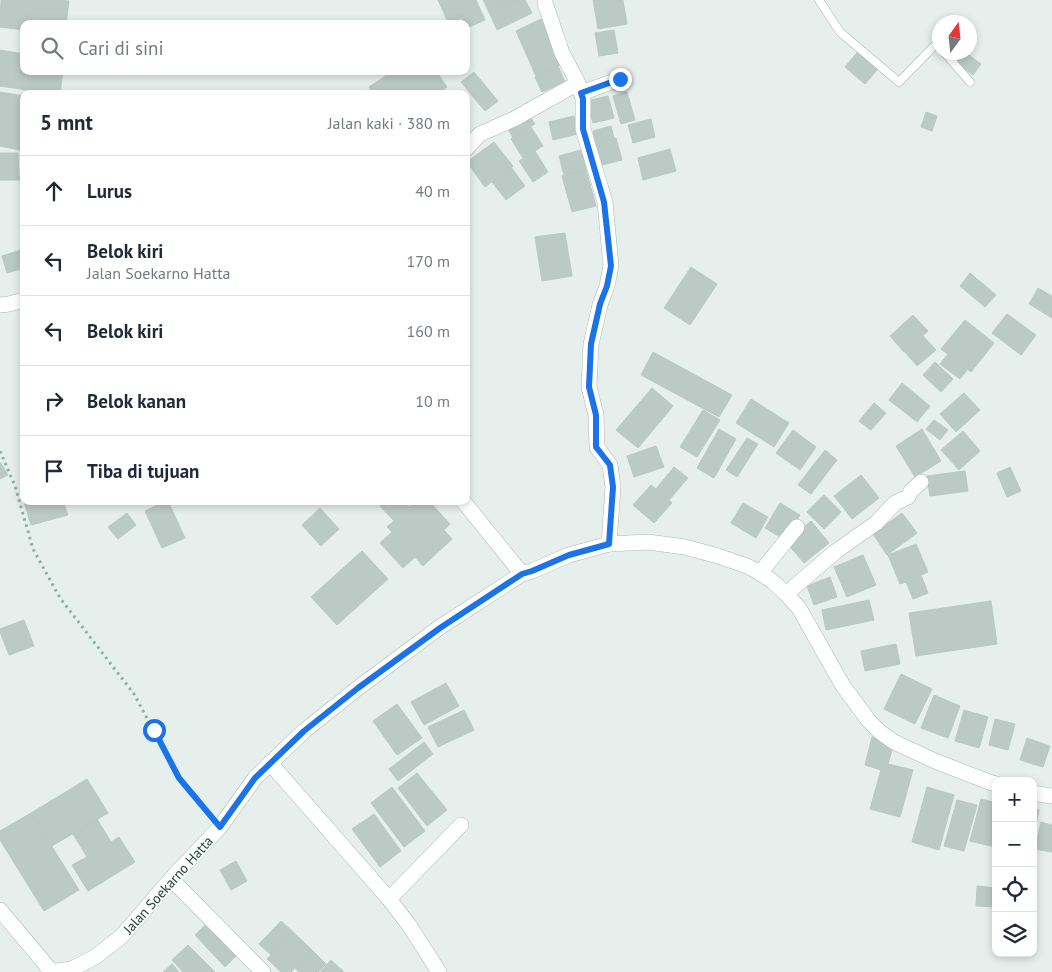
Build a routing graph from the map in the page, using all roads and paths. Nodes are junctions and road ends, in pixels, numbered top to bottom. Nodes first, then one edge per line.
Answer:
1 (819, 0) edge
2 (545, 3) dead end
3 (932, 48) edge
4 (951, 60) edge
5 (620, 79) dead end
6 (970, 82) dead end
7 (579, 88) junction
8 (470, 145) edge
9 (20, 301) edge
10 (0, 305) edge
11 (0, 451) edge
12 (921, 482) dead end
13 (20, 504) edge
14 (20, 505) edge
15 (466, 505) edge
16 (797, 527) dead end
17 (609, 544) junction
18 (760, 573) junction
19 (522, 574) junction
20 (786, 594) junction
21 (270, 763) junction
22 (992, 782) edge
23 (1037, 794) edge
24 (1052, 796) edge
25 (461, 825) dead end
26 (220, 827) junction
27 (171, 879) junction
28 (389, 899) junction
29 (0, 910) edge
30 (50, 972) edge
31 (263, 972) edge
32 (439, 972) edge

1 - 3 lane
2 - 7 street
4 - 6 lane
5 - 7 street
7 - 8 street
7 - 17 street
9 - 10 street
11 - 13 path
12 - 20 street
14 - 26 path
15 - 19 street
16 - 18 street
17 - 18 street, Jalan Soekarno Hatta
17 - 19 street, Jalan Soekarno Hatta
18 - 20 street, Jalan Soekarno Hatta
19 - 21 street, Jalan Soekarno Hatta
20 - 22 street, Jalan Soekarno Hatta
21 - 26 street, Jalan Soekarno Hatta
21 - 28 street
23 - 24 street
25 - 28 street
26 - 27 street, Jalan Soekarno Hatta
27 - 30 street, Jalan Soekarno Hatta
27 - 31 street
28 - 32 street
29 - 30 street

